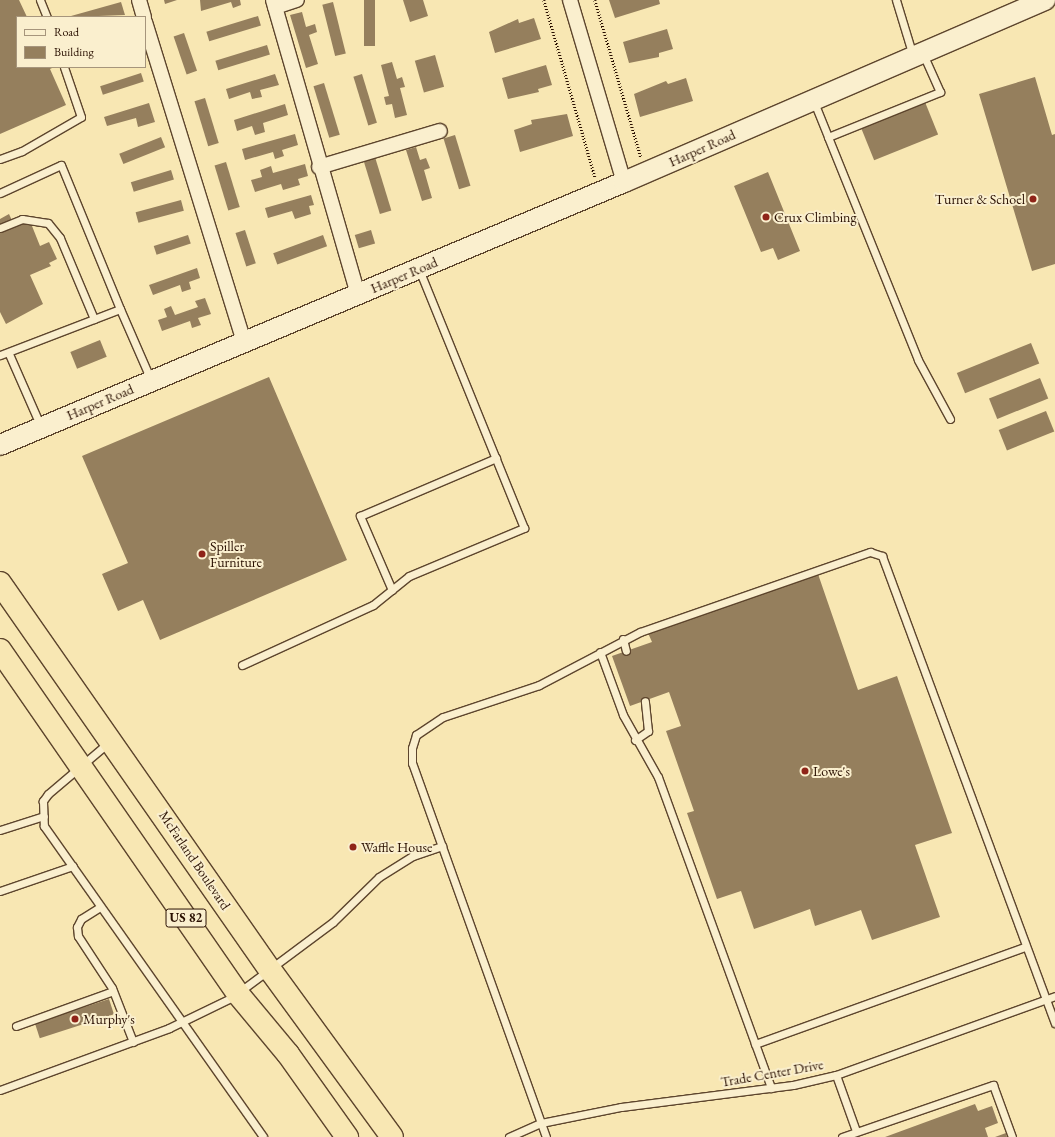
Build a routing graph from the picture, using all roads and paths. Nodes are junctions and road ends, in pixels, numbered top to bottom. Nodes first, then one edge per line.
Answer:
1 (40, 0) edge
2 (139, 0) edge
3 (297, 0) edge
4 (544, 0) edge
5 (570, 0) edge
6 (595, 0) edge
7 (896, 0) edge
8 (1045, 0) edge
9 (274, 3) edge
10 (47, 16) edge
11 (144, 16) edge
12 (146, 25) edge
13 (918, 54) junction
14 (64, 68) edge
15 (813, 100) junction
16 (440, 131) dead end
17 (828, 137) junction
18 (0, 159) edge
19 (319, 167) junction
20 (646, 173) junction
21 (624, 182) junction
22 (599, 192) junction
23 (0, 194) edge
24 (0, 228) edge
25 (419, 269) junction
26 (358, 295) junction
27 (120, 308) junction
28 (94, 319) junction
29 (244, 341) junction
30 (10, 354) junction
31 (0, 355) edge
32 (151, 381) junction
33 (950, 419) dead end
34 (41, 427) junction
35 (0, 445) edge
36 (496, 458) junction
37 (0, 583) edge
38 (392, 590) junction
39 (623, 639) junction
40 (0, 650) edge
41 (626, 651) dead end
42 (600, 652) junction
43 (242, 665) dead end
44 (644, 701) dead end
45 (112, 740) junction
46 (635, 740) junction
47 (81, 763) junction
48 (44, 816) junction
49 (0, 830) edge
50 (442, 846) junction
51 (73, 866) junction
52 (0, 891) edge
53 (100, 907) junction
54 (1025, 947) junction
55 (271, 971) junction
56 (113, 991) junction
57 (238, 994) junction
58 (1055, 996) edge
59 (1044, 999) junction
60 (184, 1022) junction
61 (1055, 1023) edge
62 (16, 1026) dead end
63 (133, 1042) junction
64 (755, 1044) junction
65 (288, 1054) junction
66 (836, 1075) junction
67 (771, 1088) junction
68 (0, 1090) edge
69 (541, 1123) junction
70 (856, 1131) junction
71 (263, 1137) edge
72 (331, 1137) edge
73 (347, 1137) edge
74 (392, 1137) edge
75 (509, 1137) edge
76 (546, 1137) edge
77 (843, 1137) edge
78 (1012, 1137) edge

1 - 10 lane
2 - 11 street
3 - 9 street
4 - 22 path
5 - 21 street
6 - 20 path
7 - 13 lane
8 - 13 street, Harper Road
9 - 19 street, Harper Road
12 - 29 street
13 - 15 street, Harper Road
13 - 17 lane
14 - 18 lane
15 - 17 lane
15 - 20 street, Harper Road
16 - 19 street
17 - 33 lane
19 - 26 street, Harper Road
20 - 21 street, Harper Road
21 - 22 street, Harper Road
22 - 25 street, Harper Road
23 - 27 lane
24 - 28 lane
25 - 26 street, Harper Road
25 - 36 lane
26 - 29 street, Harper Road
27 - 28 lane
27 - 32 lane
28 - 30 lane
29 - 32 street, Harper Road
30 - 31 lane
30 - 34 lane
32 - 34 street, Harper Road
34 - 35 street, Harper Road
36 - 38 lane
36 - 38 lane
37 - 45 highway, McFarland Boulevard / US 82
38 - 43 lane
39 - 41 lane
39 - 42 lane
39 - 54 lane
40 - 47 highway, US 82
42 - 46 lane
42 - 50 lane
44 - 46 lane
45 - 47 lane
45 - 55 highway, McFarland Boulevard / US 82
46 - 64 lane
47 - 48 lane
47 - 57 highway, US 82
48 - 49 lane
48 - 51 lane
50 - 55 lane
50 - 69 lane
51 - 52 lane
51 - 53 lane
53 - 56 lane
53 - 60 lane
54 - 59 lane
54 - 64 lane
55 - 57 lane
55 - 74 highway, McFarland Boulevard / US 82
56 - 62 lane
56 - 63 lane
57 - 60 lane
57 - 65 highway, US 82
58 - 59 lane, Trade Center Drive
59 - 61 lane
59 - 66 lane, Trade Center Drive
60 - 63 lane
60 - 71 lane
63 - 68 lane
64 - 67 lane
65 - 72 highway
65 - 73 highway, US 82
66 - 67 lane, Trade Center Drive
66 - 70 lane
67 - 69 lane, Trade Center Drive
69 - 75 lane, Trade Center Drive
69 - 76 lane
70 - 77 lane
70 - 78 lane

